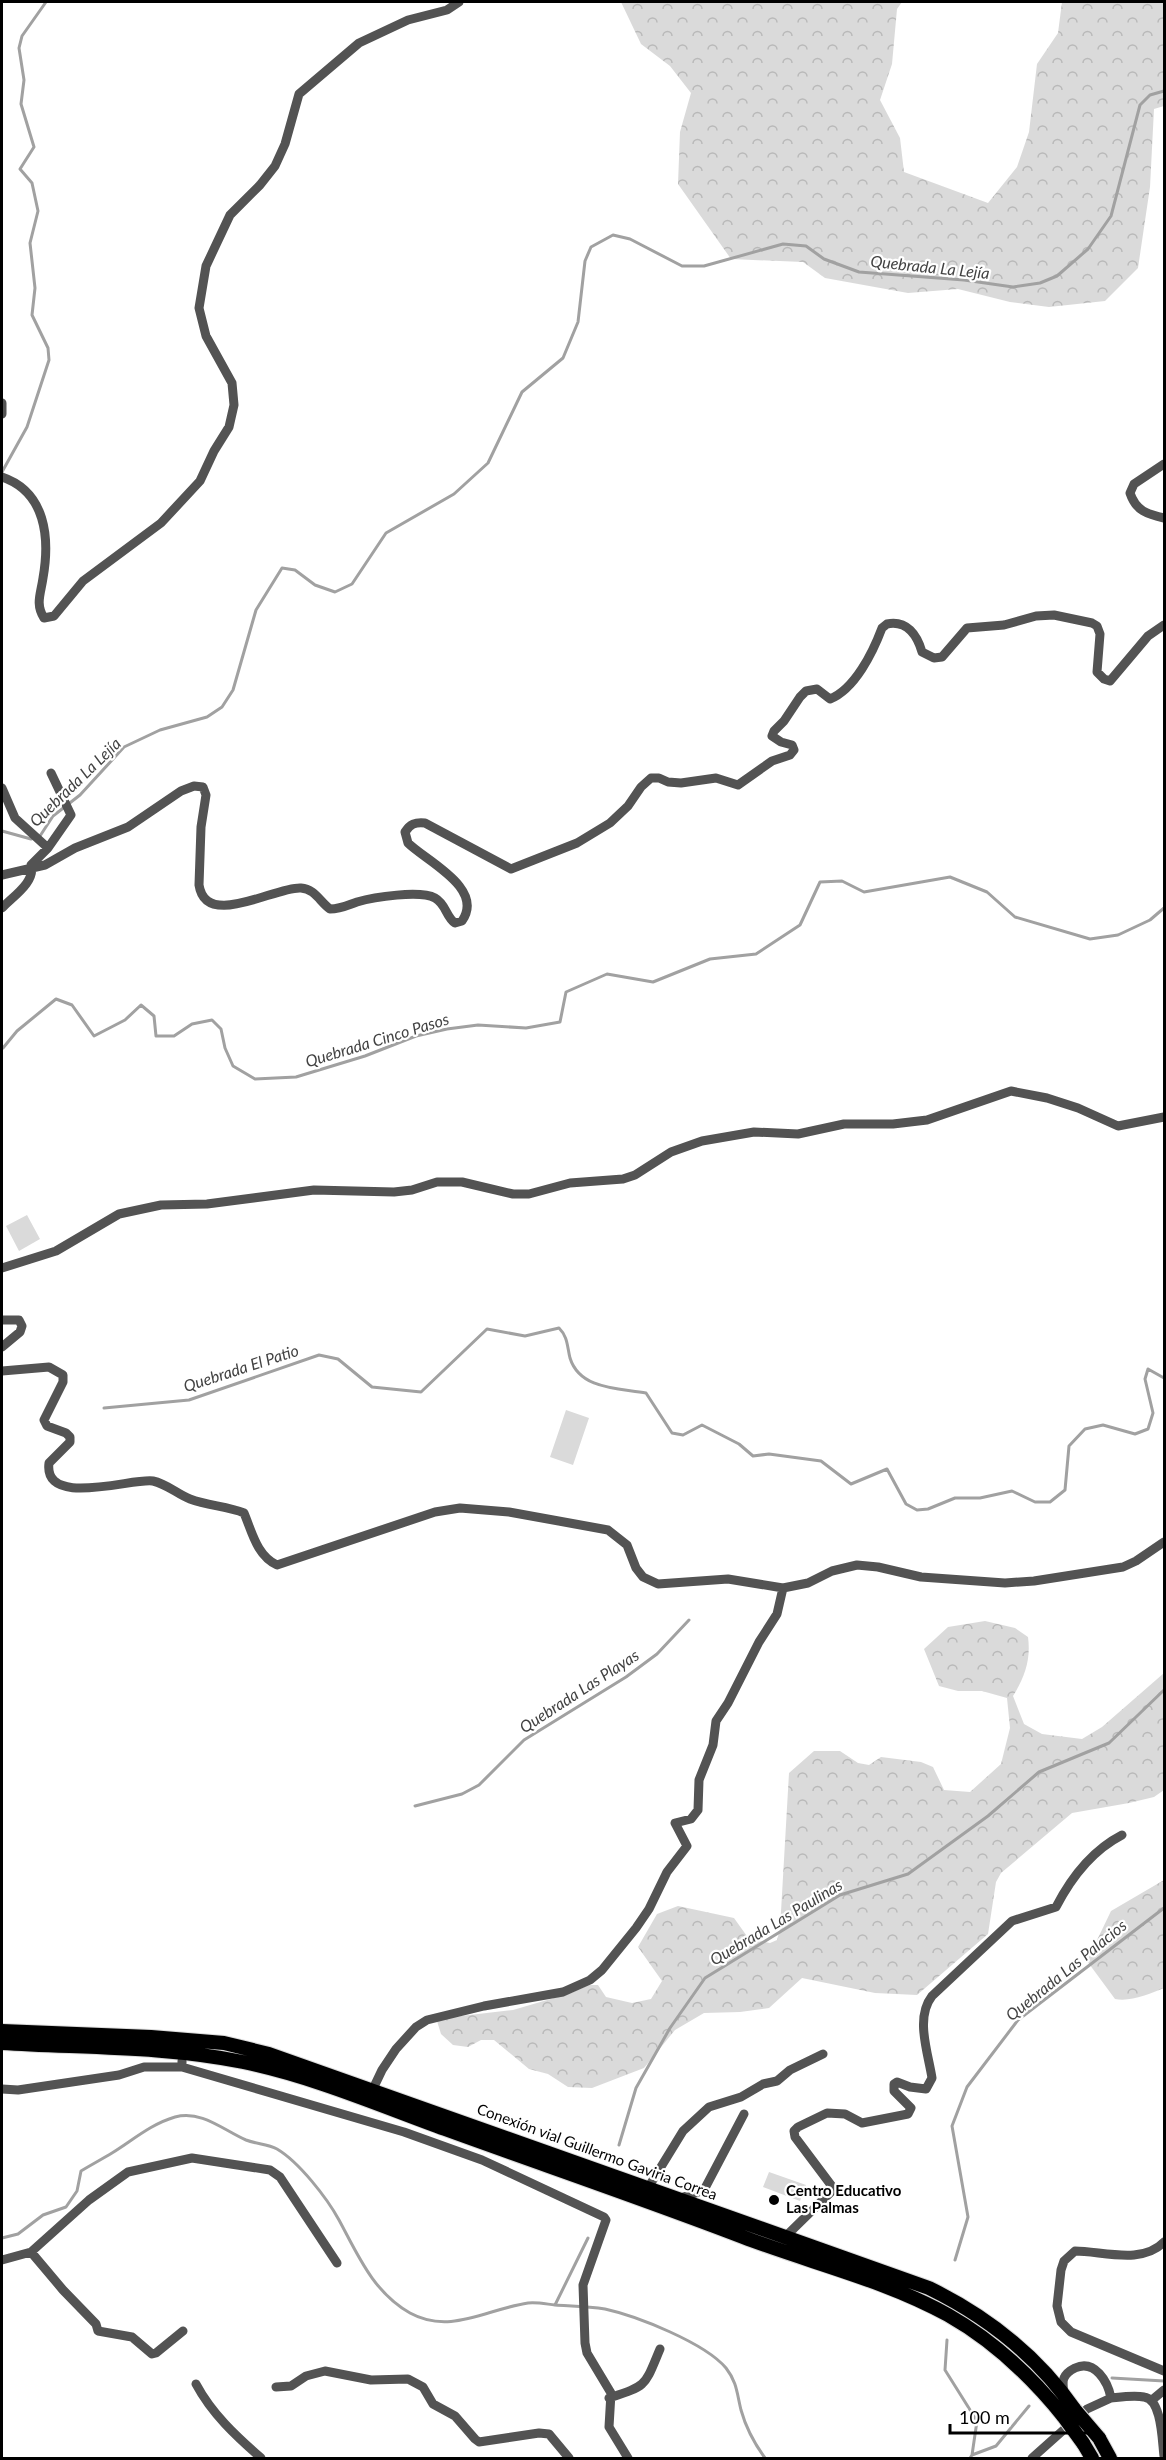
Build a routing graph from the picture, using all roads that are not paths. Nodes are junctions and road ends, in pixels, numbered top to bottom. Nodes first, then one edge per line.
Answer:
1 (459, 2) edge
2 (2, 403) edge
3 (2, 414) edge
4 (1164, 464) edge
5 (5, 478) edge
6 (1164, 518) edge
7 (1164, 625) edge
8 (51, 773) dead end
9 (2, 788) edge
10 (45, 846) junction
11 (32, 869) junction
12 (2, 875) edge
13 (2, 908) edge
14 (1164, 1117) edge
15 (2, 1268) edge
16 (2, 1320) edge
17 (2, 1347) edge
18 (2, 1371) edge
19 (1164, 1542) edge
20 (783, 1588) junction
21 (1122, 1835) dead end
22 (2, 2031) edge
23 (2, 2043) edge
24 (823, 2054) dead end
25 (182, 2061) junction
26 (2, 2089) edge
27 (372, 2091) junction
28 (744, 2114) dead end
29 (648, 2188) junction
30 (704, 2190) junction
31 (678, 2199) junction
32 (710, 2210) junction
33 (785, 2237) junction
34 (1164, 2242) edge
35 (32, 2252) junction
36 (2, 2260) edge
37 (337, 2263) dead end
38 (183, 2331) dead end
39 (660, 2349) dead end
40 (1162, 2369) edge
41 (196, 2384) dead end
42 (276, 2387) dead end
43 (1164, 2390) edge
44 (1063, 2392) junction
45 (609, 2398) junction
46 (1111, 2398) junction
47 (1152, 2400) junction
48 (1069, 2413) junction
49 (1164, 2456) edge
50 (261, 2458) edge
51 (569, 2458) edge
52 (628, 2458) edge
53 (1032, 2458) edge
54 (1092, 2458) edge
55 (1110, 2458) edge

1 - 5 street
2 - 3 street
4 - 6 street
7 - 11 street
8 - 10 street
9 - 10 street
10 - 11 street
11 - 12 street
11 - 13 street
14 - 15 street
16 - 17 street
18 - 20 street
19 - 20 street
20 - 27 street
21 - 33 street
22 - 27 highway, Conexión vial Guillermo Gaviria Correa
23 - 25 highway, Conexión vial Guillermo Gaviria Correa
24 - 29 street
25 - 26 street
25 - 45 street
25 - 48 highway, Conexión vial Guillermo Gaviria Correa
27 - 29 highway, Conexión vial Guillermo Gaviria Correa
28 - 30 street
29 - 31 highway, Conexión vial Guillermo Gaviria Correa
30 - 31 street
30 - 32 street
31 - 32 highway, Conexión vial Guillermo Gaviria Correa
32 - 33 highway, Conexión vial Guillermo Gaviria Correa
33 - 44 highway, Conexión vial Guillermo Gaviria Correa
34 - 40 street
35 - 36 street
35 - 37 street
35 - 38 street
39 - 45 street
41 - 50 street
42 - 51 street
43 - 47 street
44 - 46 street
44 - 48 highway, Conexión vial Guillermo Gaviria Correa
45 - 52 street
46 - 47 street
46 - 53 street
47 - 49 street
48 - 54 highway, Conexión vial Guillermo Gaviria Correa, bridge
48 - 55 highway, Conexión vial Guillermo Gaviria Correa, bridge

